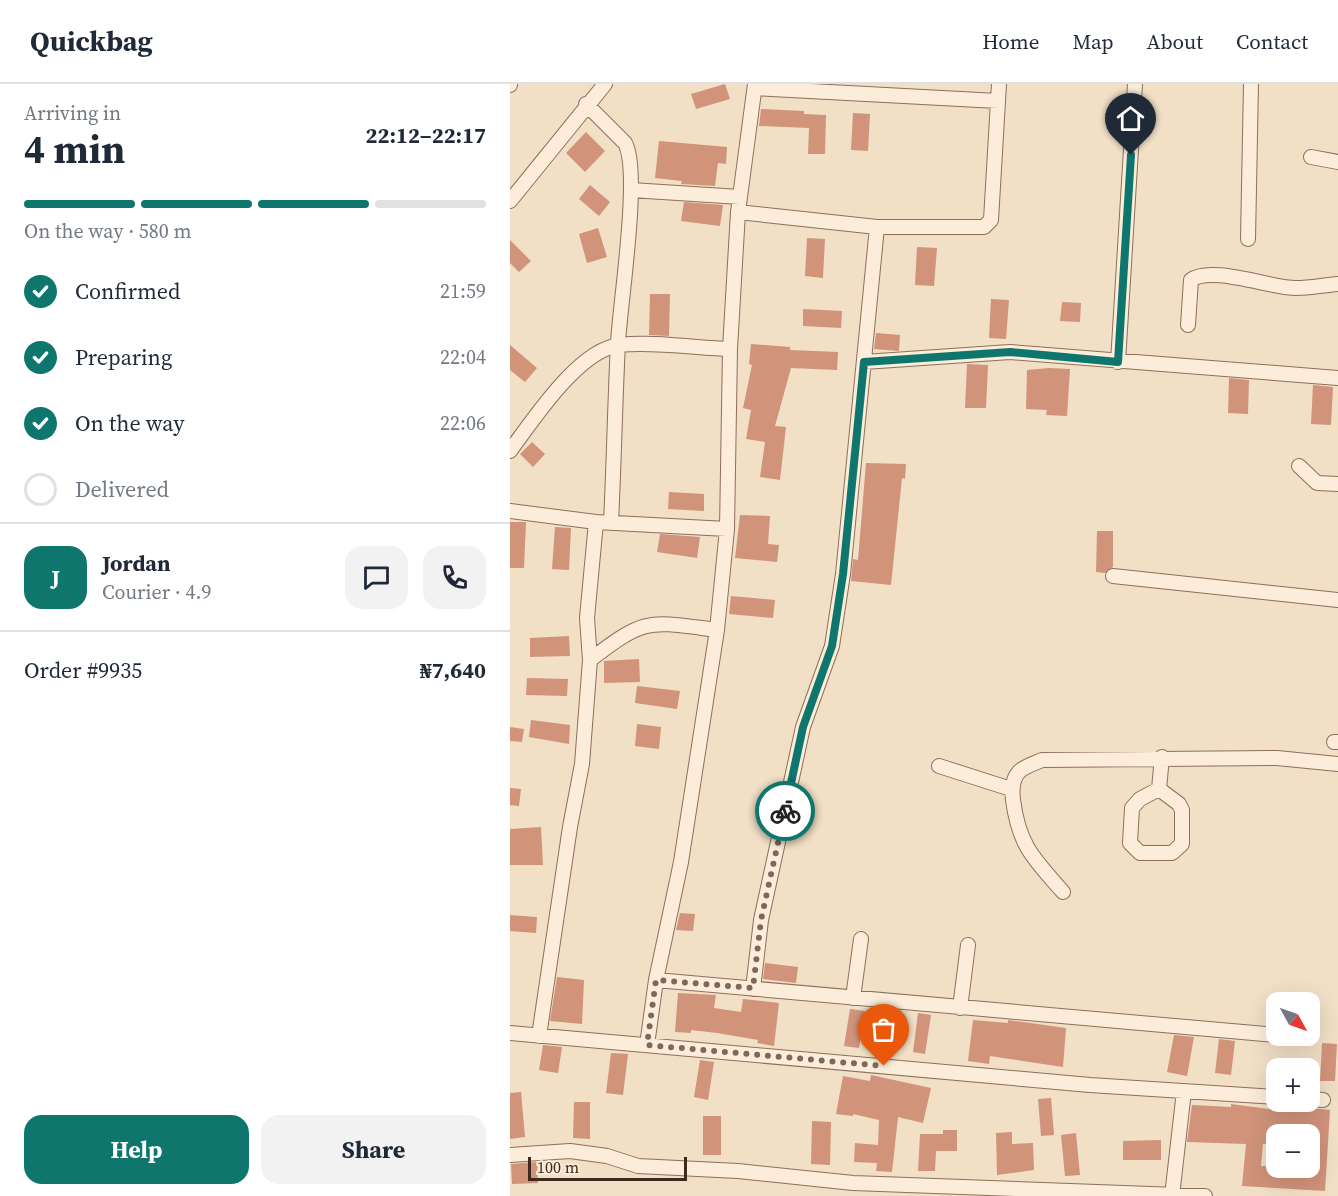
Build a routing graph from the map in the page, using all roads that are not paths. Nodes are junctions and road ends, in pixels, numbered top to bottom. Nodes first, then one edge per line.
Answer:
1 (605, 84) edge
2 (999, 84) edge
3 (1135, 84) edge
4 (1251, 84) edge
5 (755, 86) edge
6 (998, 101) junction
7 (586, 104) junction
8 (1311, 157) dead end
9 (1338, 162) edge
10 (631, 190) junction
11 (740, 197) junction
12 (510, 201) edge
13 (738, 212) junction
14 (877, 227) junction
15 (1248, 239) dead end
16 (1338, 284) edge
17 (1188, 325) dead end
18 (618, 344) junction
19 (730, 349) junction
20 (864, 362) junction
21 (1118, 362) junction
22 (1338, 378) edge
23 (510, 451) edge
24 (1299, 466) dead end
25 (1338, 484) edge
26 (510, 511) edge
27 (596, 522) junction
28 (611, 522) junction
29 (727, 529) junction
30 (1113, 576) dead end
31 (1338, 600) edge
32 (717, 630) junction
33 (590, 660) junction
34 (1162, 757) junction
35 (1338, 764) edge
36 (939, 766) dead end
37 (1011, 789) junction
38 (1159, 789) junction
39 (1063, 892) dead end
40 (861, 939) dead end
41 (968, 945) dead end
42 (656, 980) junction
43 (753, 988) junction
44 (853, 998) junction
45 (960, 1008) junction
46 (510, 1033) edge
47 (1266, 1034) edge
48 (539, 1036) junction
49 (647, 1045) junction
50 (1184, 1091) junction
51 (1266, 1096) edge
52 (510, 1155) edge
53 (1172, 1195) edge
54 (1205, 1196) edge

1 - 7 street
2 - 6 street
3 - 21 street
4 - 15 street
5 - 6 street
5 - 11 street
6 - 14 street
7 - 10 street
7 - 12 street
8 - 9 street
10 - 11 street
10 - 18 street
11 - 13 street
13 - 14 street
13 - 19 street
14 - 20 street
16 - 17 street
18 - 19 street
18 - 23 street
18 - 28 street
19 - 29 street
20 - 21 street
20 - 43 street
21 - 22 street
24 - 25 street
26 - 27 street
27 - 28 street
27 - 33 street
28 - 29 street
29 - 32 street
30 - 31 street
32 - 33 street
32 - 42 street
33 - 48 street
34 - 35 street
34 - 37 street
34 - 38 street
36 - 37 street
37 - 39 street
38 - 38 street
40 - 44 street
41 - 45 street
42 - 43 street
42 - 49 street
43 - 44 street
44 - 45 street
45 - 47 street
46 - 48 street
48 - 49 street
49 - 50 street
50 - 51 street
50 - 53 street
52 - 53 street
53 - 54 street

